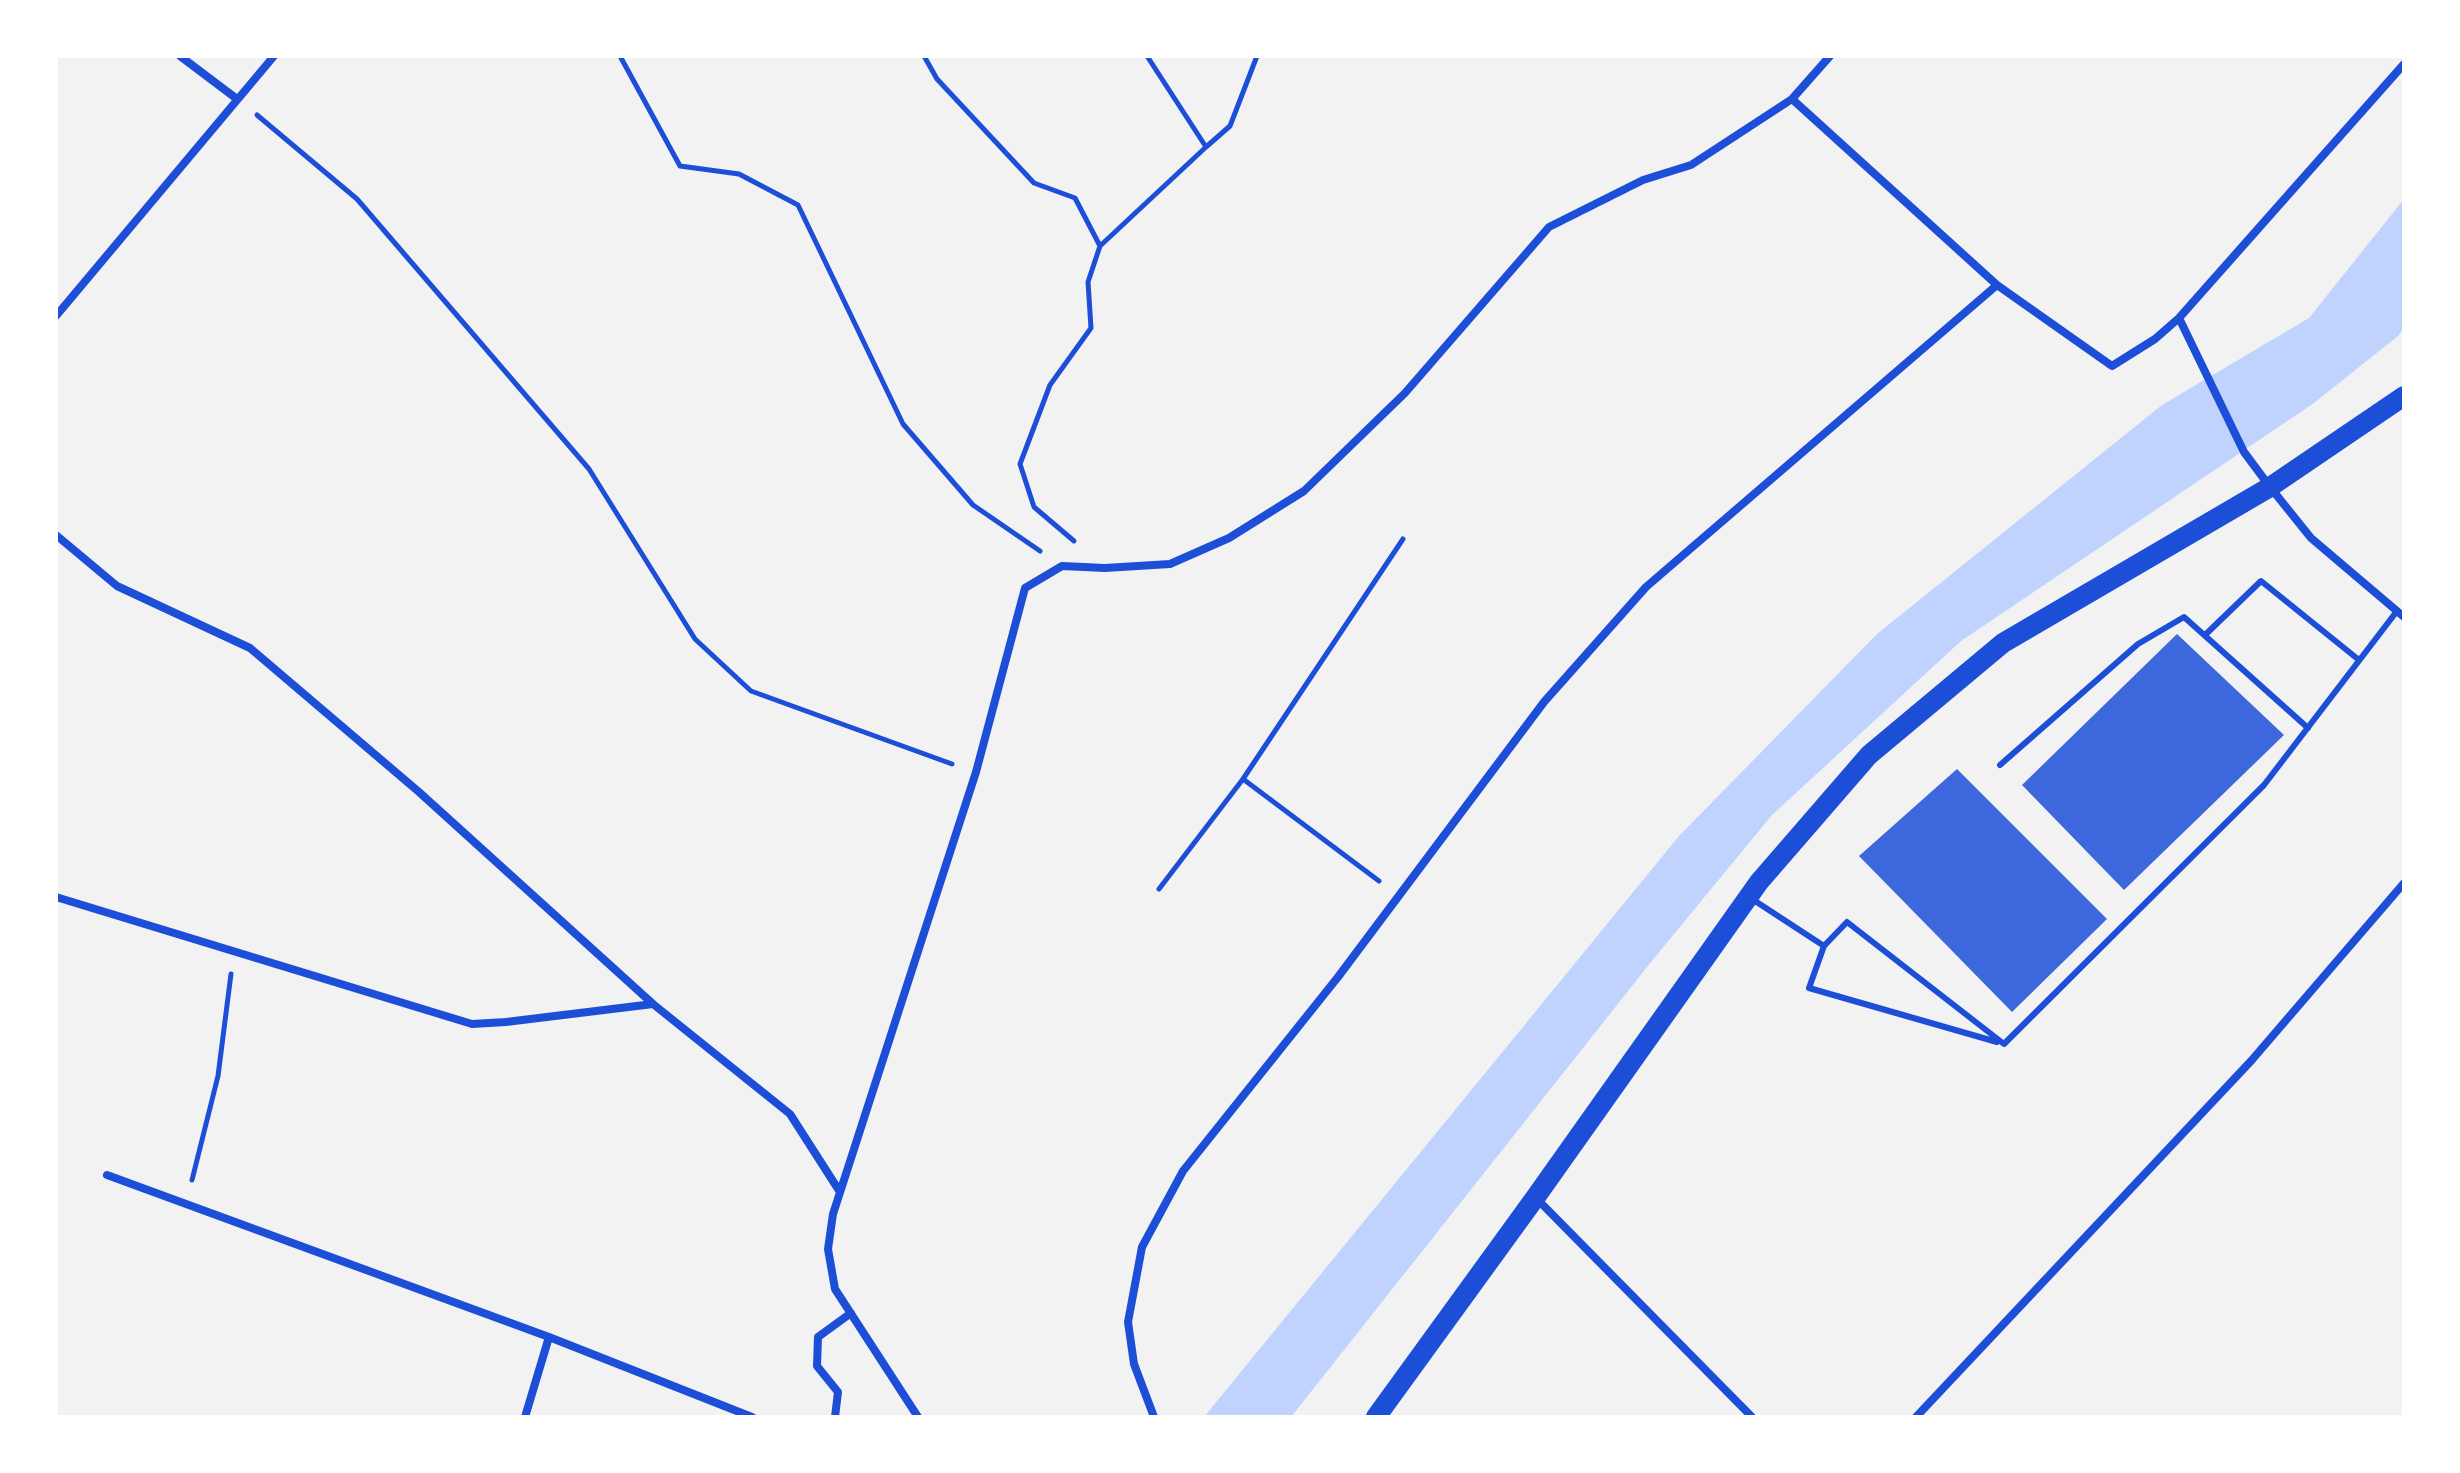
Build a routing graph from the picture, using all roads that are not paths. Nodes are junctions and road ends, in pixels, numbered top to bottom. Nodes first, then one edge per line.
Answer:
1 (180, 56) edge
2 (274, 56) edge
3 (1830, 56) edge
4 (2404, 64) edge
5 (237, 99) junction
6 (1792, 99) junction
7 (1997, 285) junction
8 (56, 316) edge
9 (2179, 318) junction
10 (2404, 396) edge
11 (2270, 487) junction
12 (56, 535) edge
13 (2400, 614) edge
14 (2205, 635) junction
15 (2359, 660) junction
16 (2308, 728) junction
17 (2000, 765) dead end
18 (2404, 883) edge
19 (56, 897) edge
20 (1749, 897) junction
21 (1824, 946) junction
22 (653, 1004) junction
23 (2004, 1044) junction
24 (107, 1175) dead end
25 (840, 1192) junction
26 (1535, 1198) junction
27 (851, 1313) junction
28 (549, 1337) junction
29 (525, 1417) edge
30 (752, 1417) edge
31 (835, 1417) edge
32 (918, 1417) edge
33 (1154, 1417) edge
34 (1376, 1417) edge
35 (1752, 1417) edge
36 (1916, 1417) edge

1 - 5 street
2 - 5 street
3 - 6 street
4 - 9 street
5 - 8 street
6 - 7 street
6 - 25 street
7 - 9 street
7 - 33 street
9 - 11 street
10 - 11 main road
11 - 13 street
11 - 20 main road
12 - 22 street
13 - 15 lane
14 - 15 lane
14 - 16 lane
14 - 17 lane
15 - 16 lane
16 - 23 lane
18 - 36 street
19 - 22 street
20 - 21 lane
20 - 26 main road
21 - 23 lane
21 - 23 lane
22 - 25 street
24 - 28 street
25 - 27 street
26 - 34 main road
26 - 35 street
27 - 31 street
27 - 32 street
28 - 29 street
28 - 30 street

